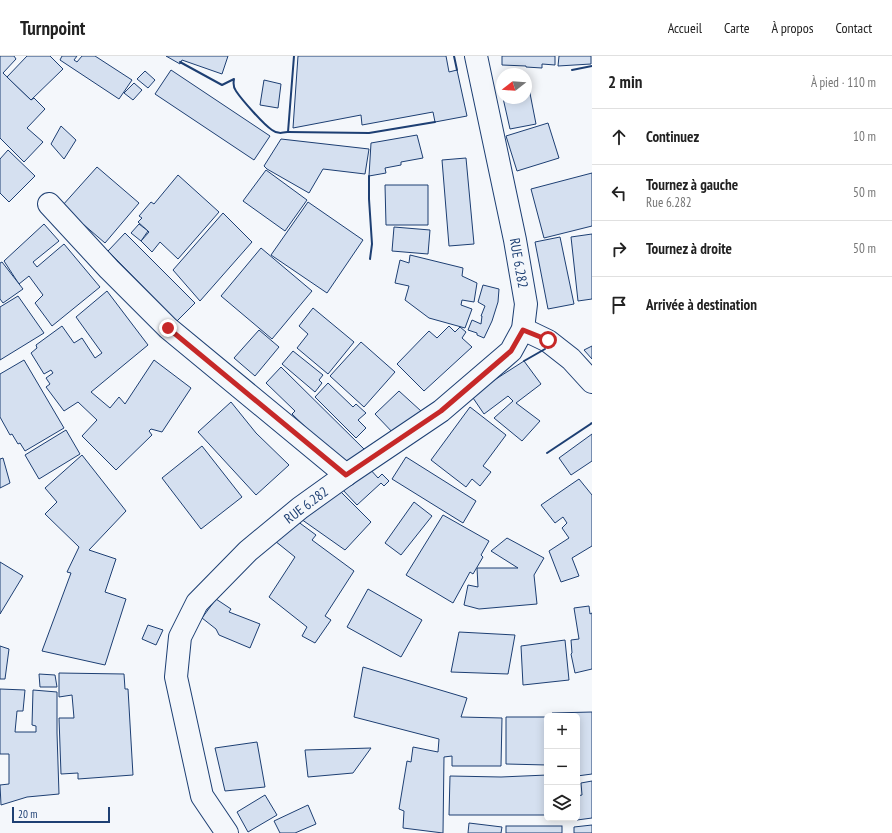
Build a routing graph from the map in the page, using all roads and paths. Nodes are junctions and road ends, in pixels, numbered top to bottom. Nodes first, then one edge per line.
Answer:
1 (476, 56) edge
2 (49, 204) dead end
3 (523, 330) junction
4 (592, 382) edge
5 (346, 475) junction
6 (227, 833) edge

1 - 3 street, RUE 6.282
2 - 5 street
3 - 4 street
3 - 5 street, RUE 6.282
5 - 6 street, RUE 6.282

